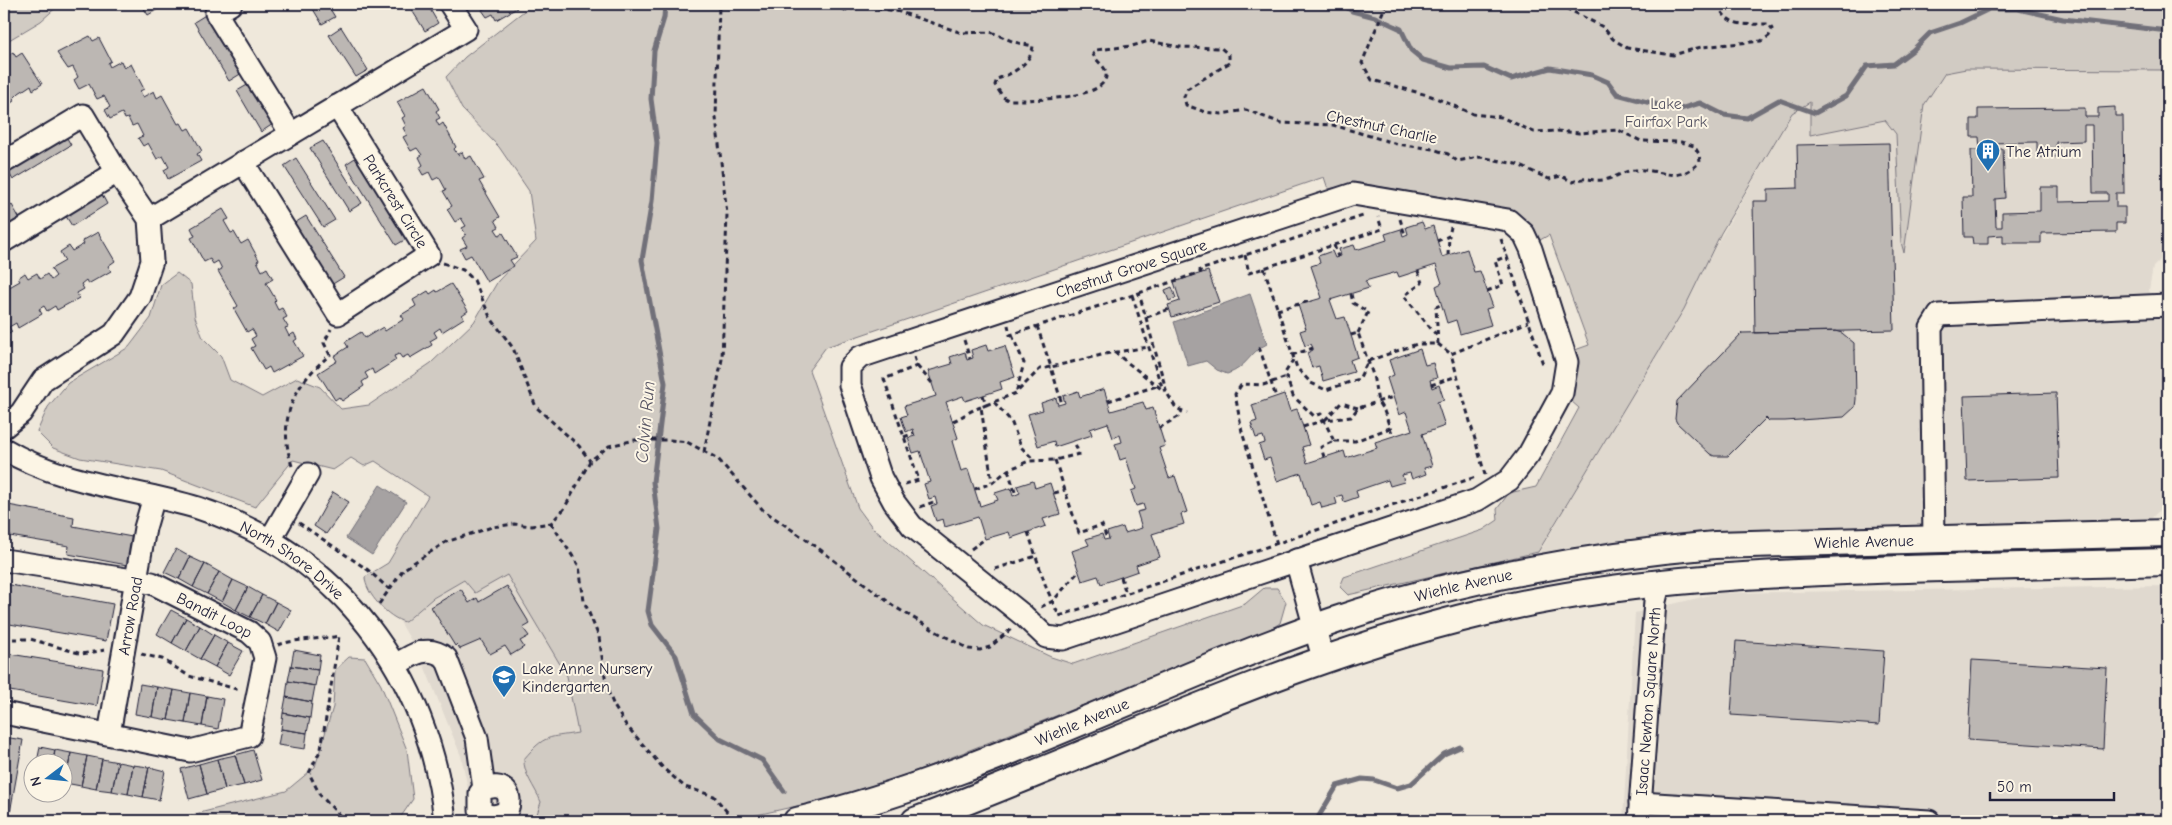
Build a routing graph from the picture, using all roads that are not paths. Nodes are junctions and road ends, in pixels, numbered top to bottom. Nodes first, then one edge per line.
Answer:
1 (231, 4) edge
2 (450, 4) edge
3 (338, 106) junction
4 (291, 134) junction
5 (4, 162) edge
6 (243, 162) junction
7 (117, 172) junction
8 (149, 219) junction
9 (4, 240) edge
10 (2168, 305) edge
11 (4, 427) edge
12 (4, 449) edge
13 (308, 474) road end
14 (154, 497) junction
15 (2168, 533) edge
16 (1934, 539) junction
17 (270, 540) junction
18 (4, 560) edge
19 (1296, 560) junction
20 (2168, 562) edge
21 (135, 580) junction
22 (1660, 582) junction
23 (1315, 628) junction
24 (1323, 658) junction
25 (396, 665) junction
26 (4, 713) edge
27 (109, 734) junction
28 (484, 788) dead end
29 (1640, 812) edge
30 (445, 821) edge
31 (796, 821) edge
32 (915, 821) edge
33 (1929, 821) edge

1 - 4 street
2 - 3 street
3 - 4 street
3 - 6 street, Parkcrest Circle
4 - 6 street
5 - 7 street
6 - 8 street
7 - 8 street
7 - 9 street
8 - 11 street
10 - 16 street
12 - 14 street, North Shore Drive
13 - 17 street
14 - 17 street, North Shore Drive
14 - 21 street, Arrow Road
15 - 16 main road, Wiehle Avenue
16 - 23 main road, Wiehle Avenue
17 - 25 street, North Shore Drive
18 - 21 street, Bandit Loop
19 - 19 street, Chestnut Grove Square
19 - 23 street
20 - 22 main road, Wiehle Avenue
21 - 27 street, Arrow Road
21 - 27 street, Bandit Loop
22 - 24 main road, Wiehle Avenue
22 - 29 street, Isaac Newton Square North
23 - 24 street
23 - 31 main road, Wiehle Avenue
24 - 32 main road, Wiehle Avenue
25 - 28 street
25 - 30 street, North Shore Drive
26 - 27 street, Bandit Loop
29 - 33 street

